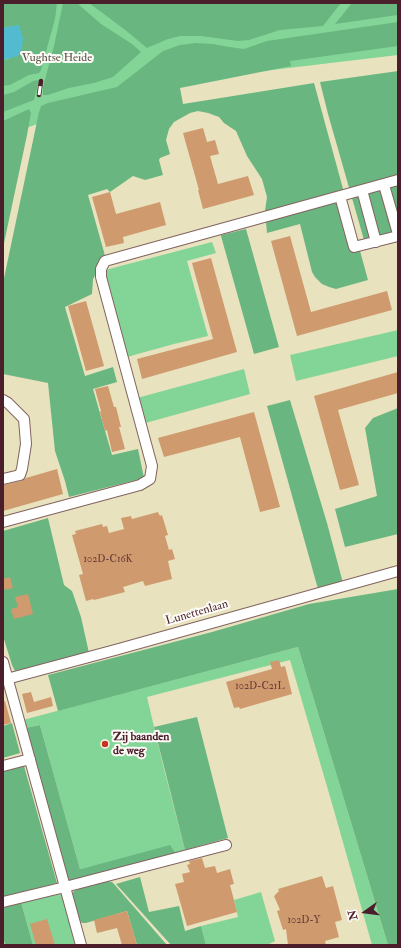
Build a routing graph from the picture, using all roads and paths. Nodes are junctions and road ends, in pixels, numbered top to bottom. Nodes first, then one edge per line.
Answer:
1 (398, 180) edge
2 (384, 185) junction
3 (362, 190) junction
4 (340, 196) junction
5 (398, 235) edge
6 (376, 242) junction
7 (3, 400) edge
8 (3, 479) edge
9 (3, 522) edge
10 (398, 571) edge
11 (3, 662) edge
12 (5, 680) edge
13 (30, 759) junction
14 (3, 766) edge
15 (226, 845) dead end
16 (65, 887) junction
17 (3, 902) edge
18 (81, 945) edge

1 - 2 street
2 - 3 street
2 - 5 street
3 - 4 street
3 - 6 street
4 - 6 street
4 - 9 street
5 - 6 street
7 - 8 street
10 - 12 street, Lunettenlaan
11 - 12 street
12 - 13 street
13 - 14 street
13 - 16 street
15 - 16 street
16 - 17 street
16 - 18 street

